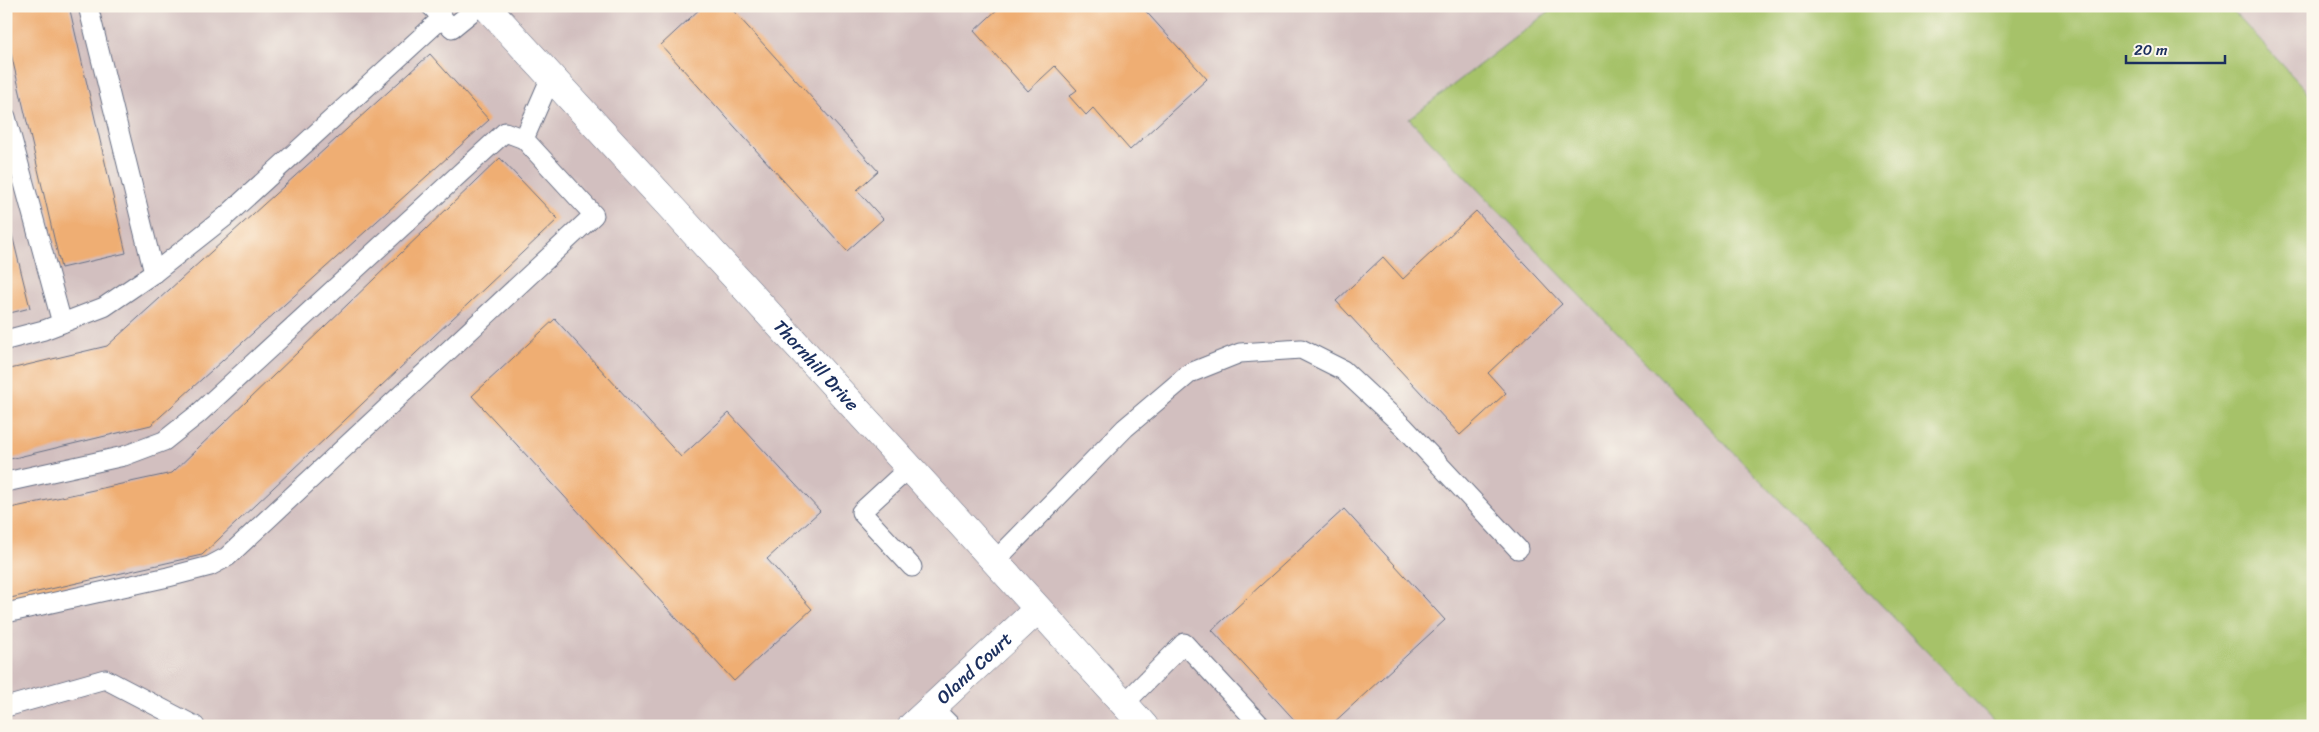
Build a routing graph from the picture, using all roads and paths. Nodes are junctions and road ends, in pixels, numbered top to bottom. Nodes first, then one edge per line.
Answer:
1 (88, 6) edge
2 (479, 6) edge
3 (486, 6) edge
4 (437, 12) edge
5 (551, 77) junction
6 (6, 117) edge
7 (524, 139) junction
8 (154, 273) junction
9 (62, 323) junction
10 (6, 340) edge
11 (909, 468) junction
12 (6, 482) edge
13 (1518, 549) dead end
14 (996, 560) junction
15 (912, 567) dead end
16 (1037, 610) junction
17 (6, 613) edge
18 (1124, 704) junction
19 (6, 708) edge
20 (942, 716) edge
21 (195, 726) edge
22 (912, 726) edge
23 (1144, 726) edge
24 (1261, 726) edge

1 - 8 lane
2 - 4 lane
3 - 5 street, Thornhill Drive
4 - 8 lane
5 - 7 lane
5 - 11 street, Thornhill Drive
6 - 9 lane
7 - 12 lane
7 - 17 lane
8 - 9 lane
9 - 10 lane
11 - 14 street, Thornhill Drive
11 - 15 lane
13 - 14 lane
14 - 16 street, Thornhill Drive
16 - 18 street, Thornhill Drive
16 - 20 street, Oland Court
18 - 23 street, Thornhill Drive
18 - 24 lane
19 - 21 lane
20 - 22 street, Oland Court

